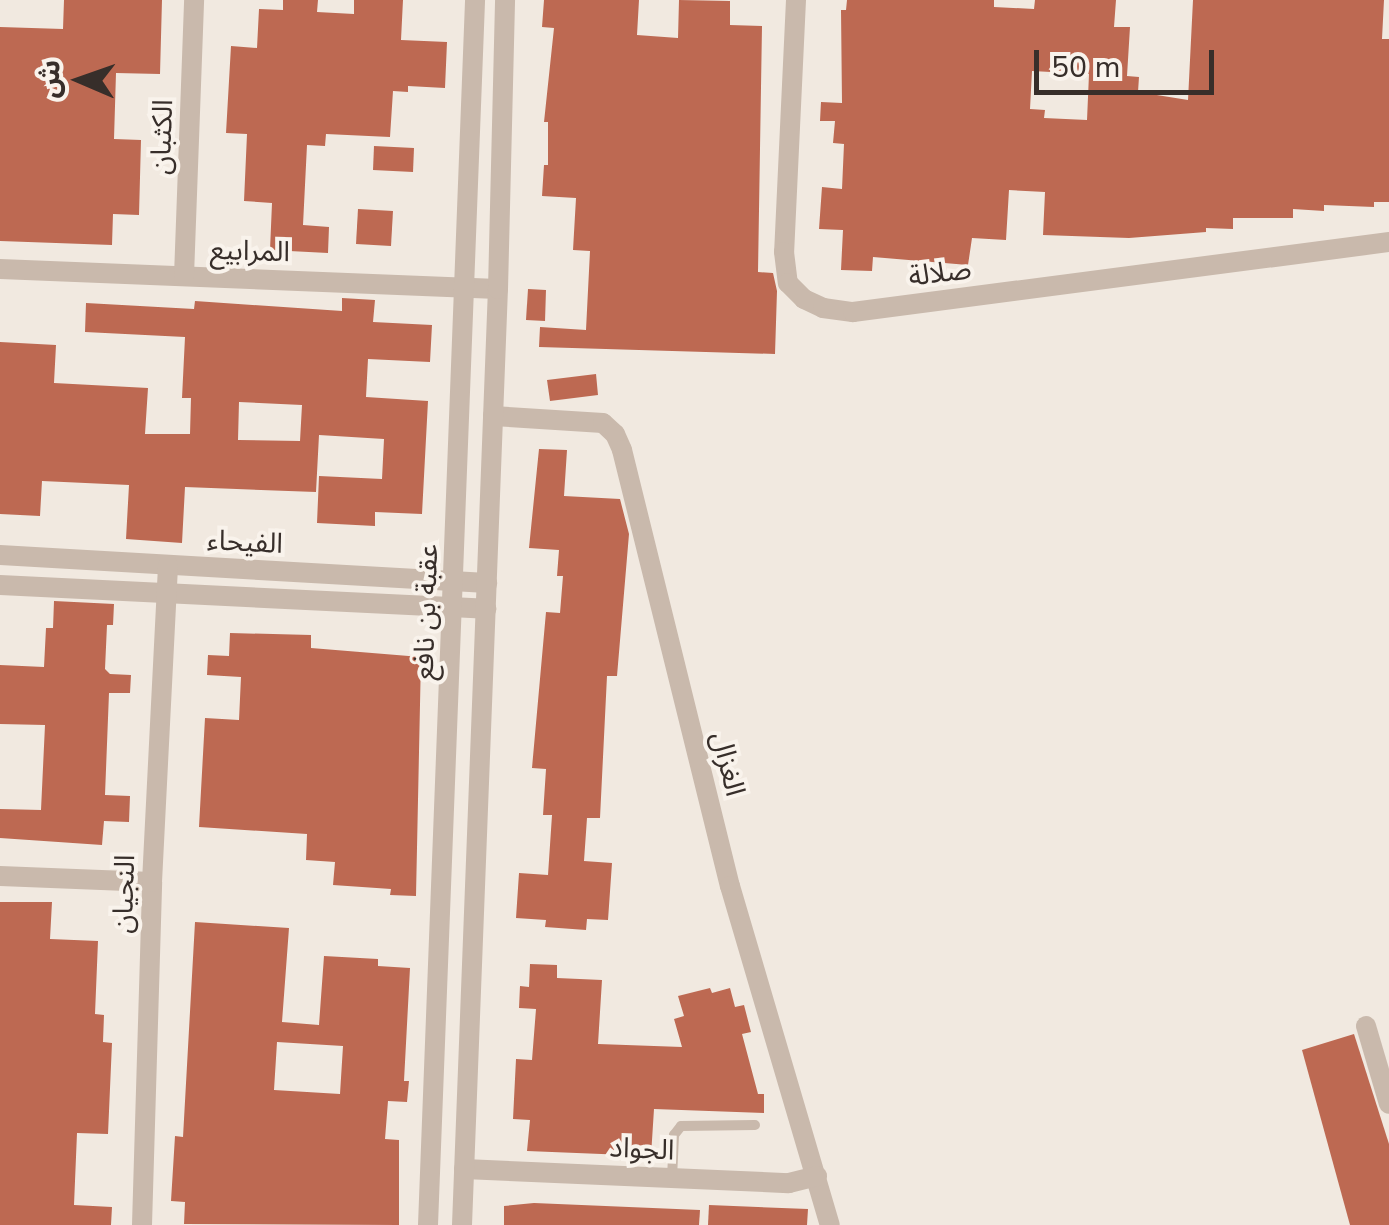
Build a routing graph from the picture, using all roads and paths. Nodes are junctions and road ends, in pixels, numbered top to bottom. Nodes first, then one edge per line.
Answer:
1 (194, 0) edge
2 (474, 0) edge
3 (505, 0) edge
4 (796, 0) edge
5 (1389, 242) edge
6 (0, 268) edge
7 (184, 276) junction
8 (463, 288) junction
9 (498, 290) junction
10 (494, 416) junction
11 (0, 555) edge
12 (168, 564) junction
13 (456, 582) junction
14 (487, 583) junction
15 (0, 586) edge
16 (165, 591) junction
17 (454, 608) junction
18 (486, 609) junction
19 (0, 876) edge
20 (152, 882) junction
21 (1366, 1026) dead end
22 (1389, 1104) edge
23 (755, 1125) dead end
24 (464, 1169) junction
25 (817, 1176) junction
26 (672, 1178) junction
27 (142, 1225) edge
28 (428, 1225) edge
29 (462, 1225) edge
30 (830, 1225) edge

1 - 7 street, الكثبان
2 - 8 street, عقبة بن نافع
3 - 9 street
4 - 5 street, صلالة
6 - 7 street, المرابيع
7 - 8 street, المرابيع
8 - 9 street, المرابيع
8 - 13 street, عقبة بن نافع
9 - 10 street
10 - 14 street
10 - 25 street, الغزال
11 - 12 street, الفيحاء
12 - 13 street, الفيحاء
12 - 16 street, النجيان
13 - 14 street, الفيحاء
13 - 17 street, عقبة بن نافع
14 - 18 street
15 - 16 street, الفيحاء
16 - 17 street, الفيحاء
16 - 20 street, النجيان
17 - 18 street, الفيحاء
17 - 28 street, عقبة بن نافع
18 - 24 street
19 - 20 street
20 - 27 street, النجيان
21 - 22 street
23 - 26 lane
24 - 26 street, الجواد
24 - 29 street
25 - 26 street, الجواد
25 - 30 street, الغزال

